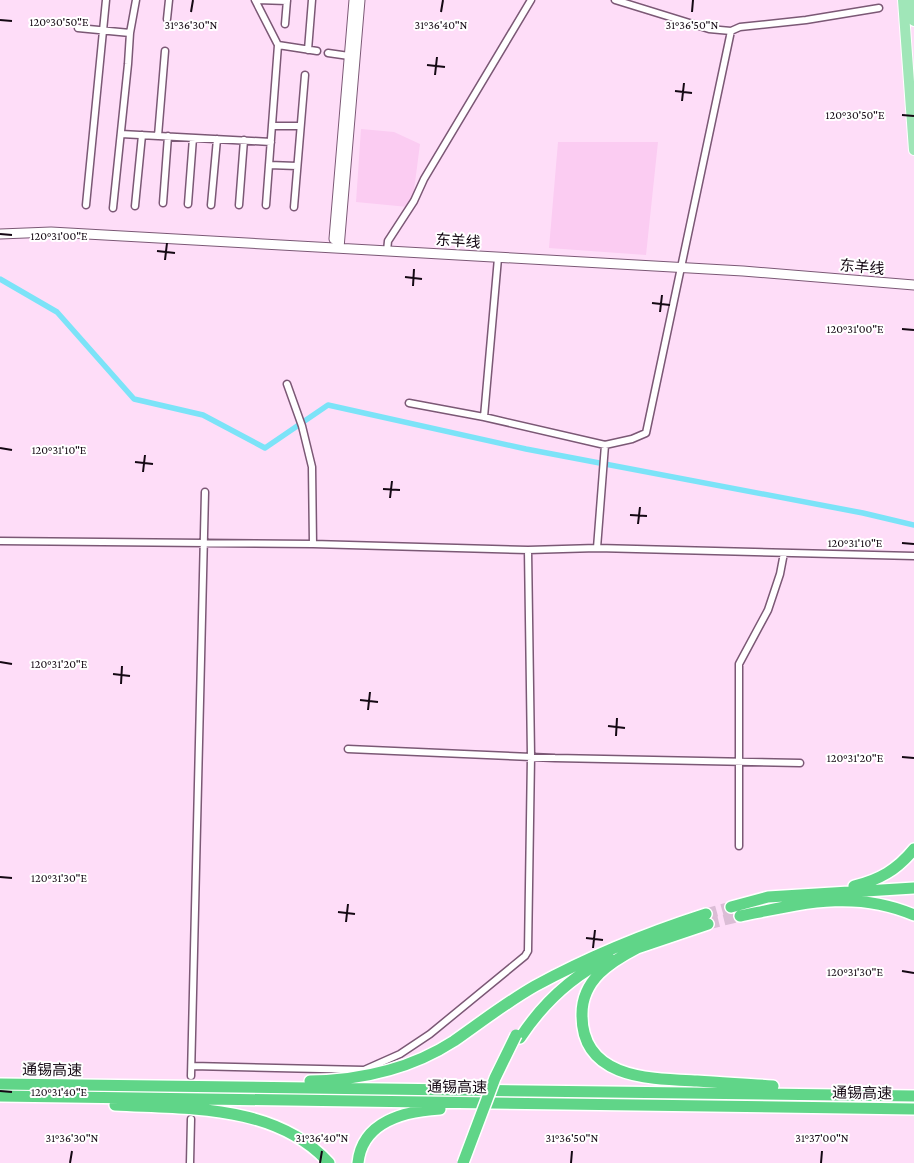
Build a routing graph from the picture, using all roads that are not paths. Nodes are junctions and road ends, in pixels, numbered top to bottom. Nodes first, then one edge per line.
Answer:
1 (106, 0) edge
2 (136, 0) edge
3 (169, 0) edge
4 (258, 0) edge
5 (312, 0) edge
6 (354, 0) edge
7 (360, 0) edge
8 (531, 0) edge
9 (615, 0) edge
10 (903, 0) edge
11 (912, 0) edge
12 (287, 1) edge
13 (879, 8) dead end
14 (167, 19) dead end
15 (914, 21) edge
16 (285, 24) dead end
17 (78, 28) dead end
18 (103, 30) junction
19 (731, 32) junction
20 (130, 33) junction
21 (278, 45) junction
22 (308, 50) junction
23 (165, 51) dead end
24 (318, 51) dead end
25 (328, 53) dead end
26 (349, 56) junction
27 (305, 75) dead end
28 (272, 126) junction
29 (300, 126) junction
30 (121, 134) junction
31 (142, 135) junction
32 (158, 136) junction
33 (168, 136) junction
34 (193, 138) junction
35 (216, 139) junction
36 (244, 140) junction
37 (271, 142) junction
38 (914, 150) edge
39 (269, 165) junction
40 (297, 166) junction
41 (163, 203) dead end
42 (188, 204) dead end
43 (86, 205) dead end
44 (211, 205) dead end
45 (239, 205) dead end
46 (266, 205) dead end
47 (135, 206) dead end
48 (294, 207) dead end
49 (113, 208) dead end
50 (0, 234) edge
51 (336, 248) junction
52 (387, 251) junction
53 (498, 258) junction
54 (683, 268) junction
55 (914, 285) edge
56 (287, 384) dead end
57 (409, 403) dead end
58 (484, 416) junction
59 (605, 448) junction
60 (204, 492) dead end
61 (0, 541) edge
62 (204, 543) junction
63 (313, 544) junction
64 (597, 548) junction
65 (528, 550) junction
66 (784, 553) junction
67 (914, 556) edge
68 (348, 749) dead end
69 (531, 756) junction
70 (740, 761) junction
71 (800, 763) dead end
72 (739, 846) dead end
73 (914, 849) edge
74 (914, 888) edge
75 (895, 891) junction
76 (914, 893) edge
77 (816, 897) junction
78 (735, 912) tunnel mouth
79 (914, 915) edge
80 (707, 919) tunnel mouth
81 (633, 945) junction
82 (518, 1036) junction
83 (192, 1066) junction
84 (192, 1076) dead end
85 (0, 1084) edge
86 (161, 1086) junction
87 (870, 1095) junction
88 (0, 1096) edge
89 (914, 1096) edge
90 (103, 1101) junction
91 (608, 1104) junction
92 (914, 1109) edge
93 (191, 1119) dead end
94 (190, 1163) edge
95 (329, 1163) edge
96 (358, 1163) edge
97 (463, 1163) edge
98 (469, 1163) edge

1 - 18 street
2 - 20 street
3 - 14 street
4 - 12 street
4 - 21 street
5 - 22 street
6 - 26 main road
7 - 51 main road
8 - 52 street
9 - 19 street
10 - 38 main road
11 - 15 main road
12 - 16 street
13 - 19 street
17 - 18 street
18 - 20 street
18 - 43 street
19 - 54 street
20 - 30 street
21 - 22 street
21 - 28 street
22 - 24 street
23 - 32 street
25 - 26 street
26 - 51 main road
27 - 29 street
28 - 29 street
28 - 37 street
29 - 40 street
30 - 31 street
30 - 49 street
31 - 32 street
31 - 47 street
32 - 33 street
33 - 34 street
33 - 41 street
34 - 35 street
34 - 42 street
35 - 36 street
35 - 44 street
36 - 37 street
36 - 45 street
37 - 39 street
39 - 40 street
39 - 46 street
40 - 48 street
50 - 51 main road, 东羊线
51 - 52 main road, 东羊线
52 - 53 main road, 东羊线
53 - 54 main road, 东羊线
53 - 58 street
54 - 55 main road, 东羊线
54 - 59 street
56 - 63 street
57 - 58 street
58 - 59 street
59 - 64 street
60 - 62 street
61 - 62 street
62 - 63 street
62 - 83 street
63 - 65 street
64 - 65 street
64 - 66 street
65 - 69 street
66 - 67 street
66 - 70 street
68 - 69 street
69 - 70 street
69 - 83 street
70 - 71 street
70 - 72 street
73 - 77 highway
74 - 75 highway
75 - 76 highway
75 - 77 highway
77 - 78 highway
77 - 79 highway
80 - 81 highway
81 - 82 highway
81 - 86 highway
81 - 87 highway
82 - 97 highway, bridge
82 - 98 highway
83 - 84 street
85 - 86 highway, 通锡高速
86 - 87 highway, 通锡高速
87 - 89 highway, 通锡高速
88 - 90 highway, 通锡高速
90 - 91 highway, 通锡高速
90 - 95 highway
91 - 92 highway, 通锡高速
91 - 96 highway
93 - 94 street

